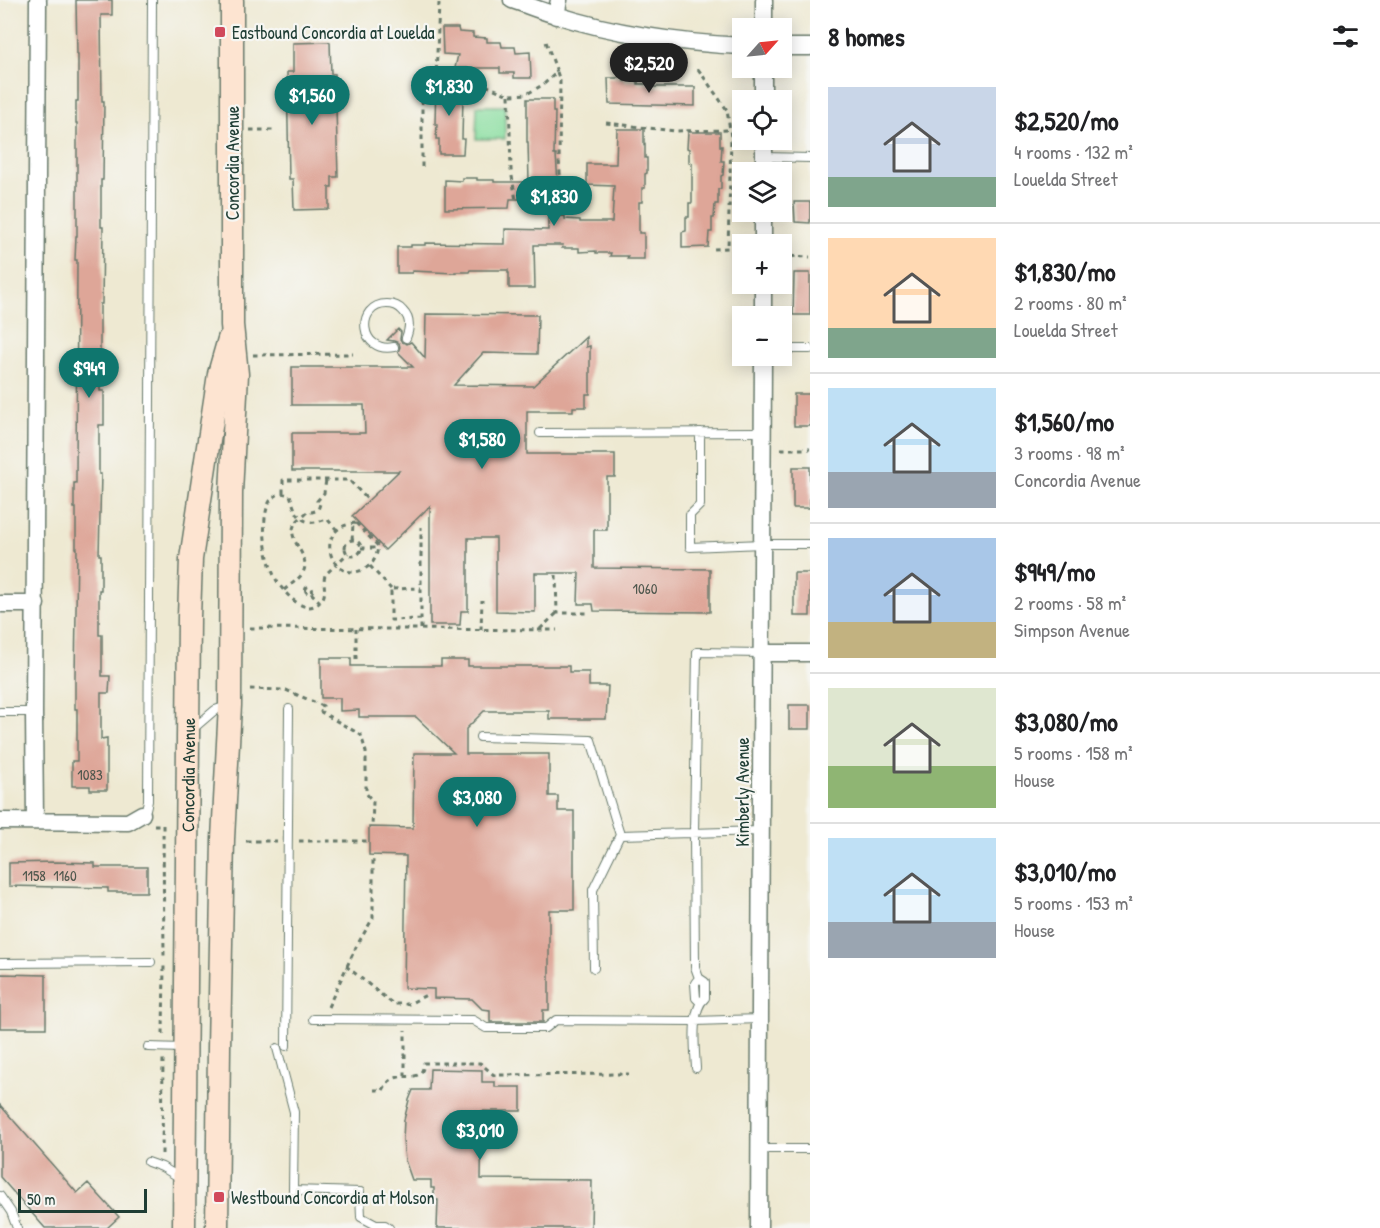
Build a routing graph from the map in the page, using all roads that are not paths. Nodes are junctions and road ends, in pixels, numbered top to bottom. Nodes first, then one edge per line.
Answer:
1 (38, 0) edge
2 (152, 0) edge
3 (232, 0) edge
4 (512, 0) edge
5 (764, 0) edge
6 (557, 8) edge
7 (764, 18) edge
8 (732, 45) edge
9 (792, 47) edge
10 (810, 47) edge
11 (810, 158) edge
12 (784, 162) edge
13 (232, 326) junction
14 (406, 338) dead end
15 (394, 347) dead end
16 (810, 349) edge
17 (792, 350) edge
18 (763, 366) edge
19 (700, 432) junction
20 (762, 432) junction
21 (540, 433) dead end
22 (762, 544) junction
23 (810, 544) edge
24 (0, 604) edge
25 (36, 604) junction
26 (762, 653) junction
27 (810, 653) edge
28 (230, 705) junction
29 (289, 709) dead end
30 (0, 712) edge
31 (34, 712) junction
32 (188, 734) junction
33 (480, 737) dead end
34 (142, 814) joint
35 (0, 821) edge
36 (35, 821) junction
37 (761, 831) junction
38 (694, 833) junction
39 (620, 835) junction
40 (151, 962) dead end
41 (0, 963) edge
42 (594, 968) dead end
43 (318, 1019) road end
44 (760, 1019) junction
45 (695, 1021) junction
46 (286, 1046) dead end
47 (148, 1047) dead end
48 (174, 1048) junction
49 (277, 1048) dead end
50 (696, 1068) dead end
51 (759, 1149) junction
52 (810, 1149) edge
53 (148, 1162) dead end
54 (184, 1181) junction
55 (0, 1196) edge
56 (182, 1224) edge
57 (376, 1227) edge
58 (17, 1228) edge
59 (218, 1228) edge
60 (389, 1228) edge
61 (759, 1228) edge

1 - 25 street
2 - 34 lane
3 - 13 main road, Concordia Avenue
4 - 6 street
5 - 7 street
6 - 8 street
9 - 10 street
11 - 12 lane
13 - 28 main road, Concordia Avenue
13 - 32 main road, Concordia Avenue
14 - 15 lane
16 - 17 lane
18 - 20 street, Kimberly Avenue
19 - 20 lane
19 - 21 lane
19 - 22 lane
20 - 22 street, Kimberly Avenue
22 - 23 lane
22 - 26 street, Kimberly Avenue
24 - 25 street
25 - 31 street
26 - 27 street
26 - 37 street, Kimberly Avenue
26 - 38 lane
28 - 32 lane
28 - 59 main road, Concordia Avenue
29 - 46 lane
30 - 31 lane
31 - 36 street
32 - 48 main road, Concordia Avenue
33 - 39 lane
34 - 36 street
35 - 36 street
37 - 38 lane
37 - 44 street, Kimberly Avenue
38 - 39 lane
38 - 45 lane
39 - 42 lane
40 - 41 lane
43 - 45 lane
44 - 45 lane
44 - 51 street, Kimberly Avenue
45 - 50 lane
47 - 48 lane
48 - 54 main road, Concordia Avenue
49 - 57 lane
51 - 52 lane
51 - 61 street, Kimberly Avenue
53 - 54 lane
54 - 56 main road, Concordia Avenue
55 - 58 lane
57 - 60 lane

